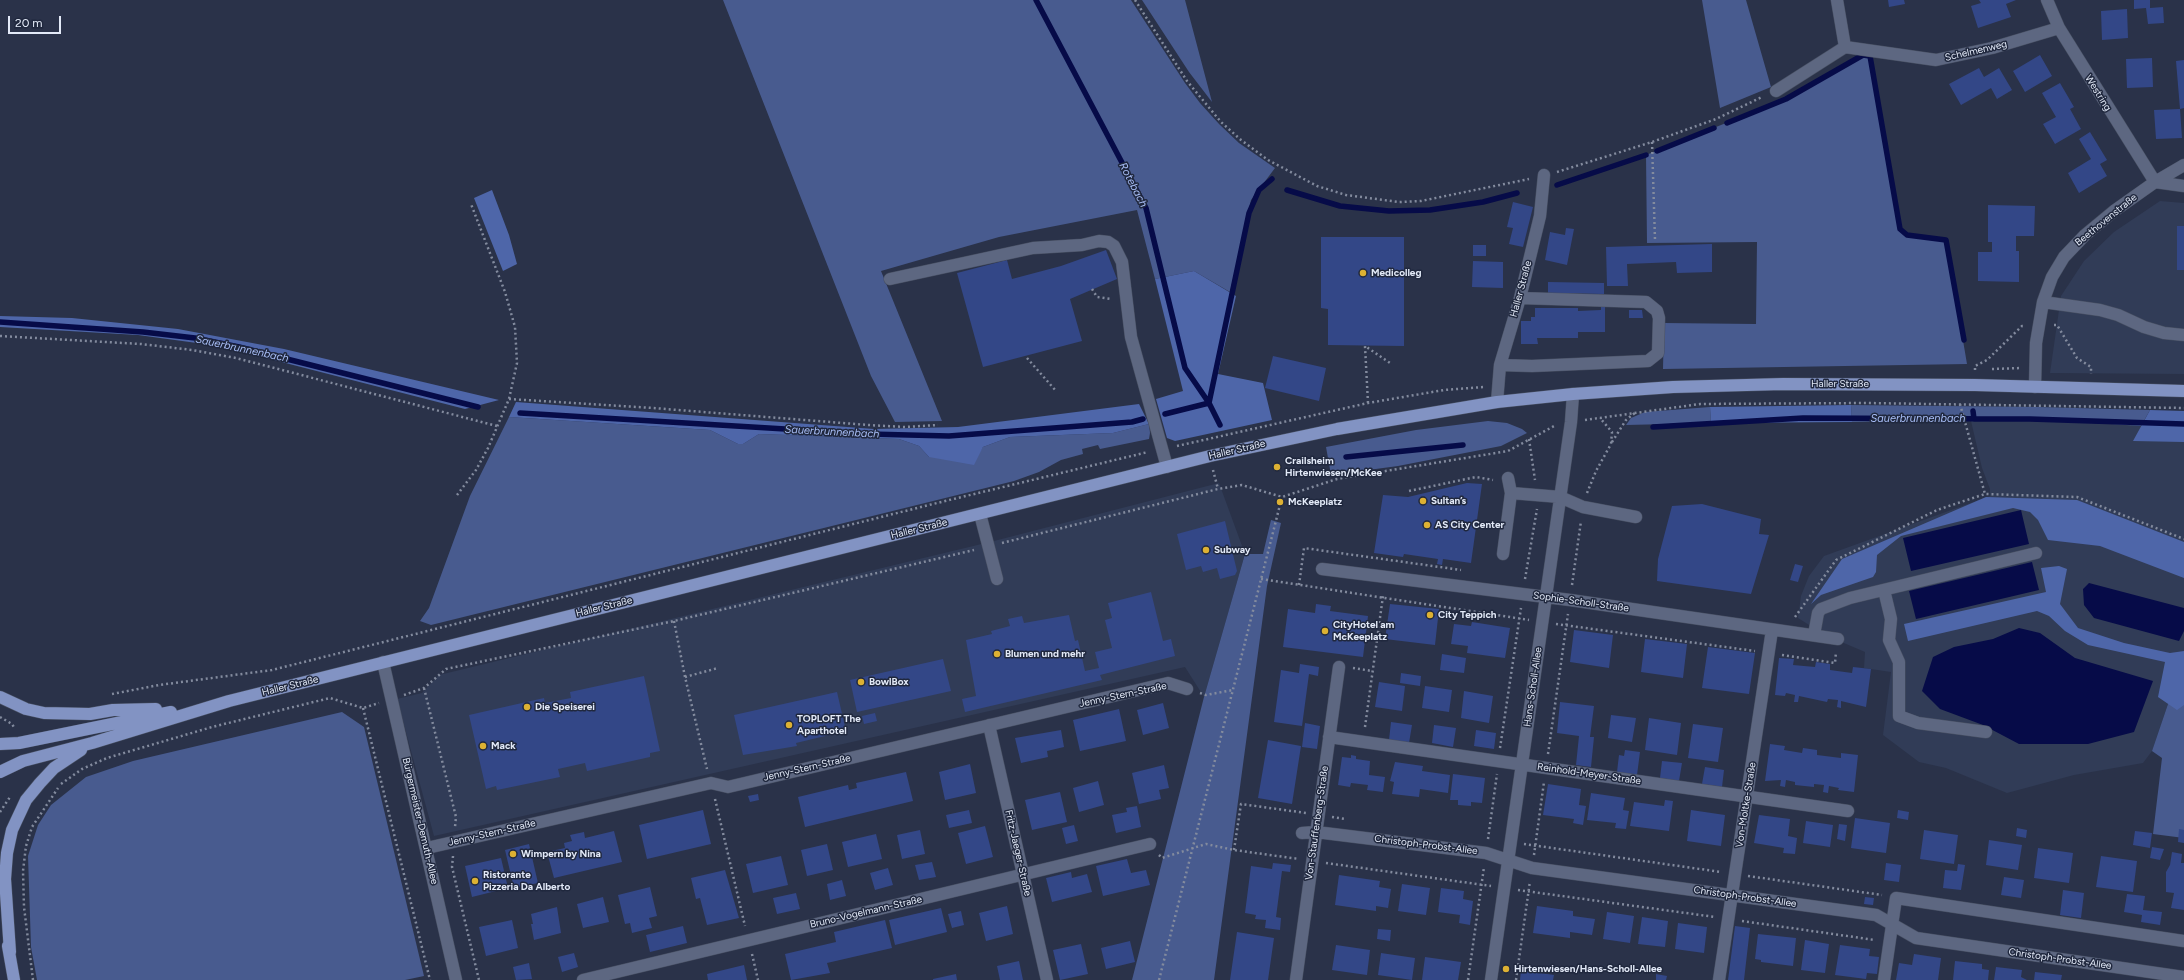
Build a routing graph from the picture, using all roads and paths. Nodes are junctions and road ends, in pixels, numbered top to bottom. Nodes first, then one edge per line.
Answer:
1 (1135, 0) edge
2 (1837, 0) edge
3 (2047, 0) edge
4 (2059, 28) junction
5 (1845, 47) junction
6 (1776, 91) joint
7 (1652, 142) junction
8 (2184, 165) edge
9 (1544, 176) junction
10 (2156, 182) junction
11 (2184, 186) edge
12 (471, 204) dead end
13 (1655, 240) dead end
14 (890, 279) dead end
15 (1092, 289) dead end
16 (1520, 298) junction
17 (1127, 300) junction
18 (2043, 302) junction
19 (2184, 335) edge
20 (0, 336) edge
21 (1027, 358) dead end
22 (1390, 363) dead end
23 (1500, 365) junction
24 (2035, 387) junction
25 (1056, 391) dead end
26 (2184, 391) edge
27 (1573, 394) junction
28 (509, 399) junction
29 (1497, 402) junction
30 (1368, 403) dead end
31 (1960, 404) junction
32 (2184, 408) edge
33 (1638, 411) junction
34 (1600, 417) junction
35 (1571, 422) junction
36 (938, 425) dead end
37 (497, 426) junction
38 (1529, 440) junction
39 (1611, 444) junction
40 (1167, 467) junction
41 (1508, 478) dead end
42 (1409, 491) dead end
43 (1511, 493) junction
44 (1985, 494) junction
45 (457, 495) dead end
46 (1536, 496) junction
47 (1282, 497) junction
48 (1560, 497) junction
49 (1583, 507) junction
50 (980, 514) junction
51 (1636, 517) dead end
52 (2184, 539) edge
53 (988, 546) junction
54 (1304, 548) dead end
55 (2036, 553) dead end
56 (1503, 554) dead end
57 (1388, 559) dead end
58 (1322, 569) dead end
59 (1386, 576) junction
60 (997, 579) dead end
61 (1261, 579) junction
62 (1299, 585) junction
63 (1884, 590) junction
64 (1523, 594) junction
65 (1383, 597) junction
66 (1546, 598) junction
67 (1570, 600) junction
68 (1795, 617) dead end
69 (1519, 619) junction
70 (1542, 622) junction
71 (1566, 626) junction
72 (1772, 630) junction
73 (1814, 635) junction
74 (1838, 638) dead end
75 (1769, 653) junction
76 (383, 662) junction
77 (1835, 663) dead end
78 (1339, 667) joint
79 (718, 668) dead end
80 (1372, 671) junction
81 (685, 677) dead end
82 (1187, 689) joint
83 (1233, 690) junction
84 (0, 697) edge
85 (393, 698) junction
86 (229, 701) junction
87 (363, 708) junction
88 (183, 710) junction
89 (989, 725) junction
90 (1986, 732) dead end
91 (1329, 737) junction
92 (1364, 742) junction
93 (0, 744) edge
94 (92, 744) junction
95 (1498, 761) junction
96 (1522, 764) junction
97 (1546, 768) junction
98 (0, 772) edge
99 (12, 793) dead end
100 (1747, 797) junction
101 (1848, 811) dead end
102 (0, 812) edge
103 (1318, 815) junction
104 (1349, 820) dead end
105 (1316, 832) junction
106 (1302, 833) dead end
107 (1480, 838) dead end
108 (1488, 839) junction
109 (1511, 842) junction
110 (1150, 844) joint
111 (1535, 846) junction
112 (1193, 847) junction
113 (427, 848) junction
114 (1234, 850) junction
115 (1486, 852) junction
116 (1508, 860) junction
117 (1312, 861) junction
118 (1532, 868) junction
119 (1024, 874) junction
120 (1735, 874) junction
121 (1731, 895) junction
122 (1896, 898) junction
123 (0, 911) edge
124 (1892, 925) junction
125 (2184, 941) edge
126 (10, 952) junction
127 (2184, 977) edge
128 (456, 979) edge
129 (14, 980) edge
130 (33, 980) edge
131 (430, 980) edge
132 (443, 980) edge
133 (583, 980) edge
134 (1047, 980) edge
135 (1159, 980) edge
136 (1296, 980) edge
137 (1468, 980) edge
138 (1491, 980) edge
139 (1516, 980) edge
140 (1719, 980) edge
141 (1884, 980) edge

1 - 9 path
2 - 5 street
3 - 4 street, Westring
4 - 5 street, Schelmenweg
4 - 10 street, Westring
5 - 6 street
6 - 7 path
7 - 9 path
7 - 13 path
8 - 10 street, Beethovenstraße
9 - 16 street, Haller Straße
10 - 11 street
10 - 18 street, Beethovenstraße
12 - 28 path
14 - 17 street
15 - 17 path
16 - 23 street, Haller Straße
16 - 23 street
17 - 40 street
18 - 19 street
18 - 24 street, Beethovenstraße
20 - 37 path
21 - 25 path
22 - 30 path
23 - 29 street, Haller Straße
24 - 26 main road, Haller Straße
24 - 27 main road, Haller Straße
27 - 29 main road, Haller Straße
27 - 35 street, Hans-Scholl-Allee
28 - 36 path
28 - 37 path
29 - 40 main road, Haller Straße
31 - 32 path
31 - 33 path
31 - 44 path
33 - 34 path
33 - 39 path
34 - 35 path
34 - 39 path
35 - 38 path
35 - 48 street, Hans-Scholl-Allee
37 - 45 path
38 - 46 path
38 - 47 path
39 - 49 path
40 - 50 main road, Haller Straße
41 - 43 street
42 - 43 path
43 - 46 street
43 - 56 street
44 - 52 path
44 - 68 path
46 - 48 street
46 - 64 path
47 - 53 path
47 - 61 path
48 - 49 street
48 - 66 street, Hans-Scholl-Allee
49 - 51 street
49 - 67 path
50 - 53 street
50 - 76 main road, Haller Straße
53 - 60 street
53 - 85 path
54 - 62 path
55 - 63 street
57 - 59 path
58 - 59 street, Sophie-Scholl-Straße
59 - 64 street, Sophie-Scholl-Straße
59 - 65 path
61 - 62 path
61 - 83 path
62 - 65 path
63 - 73 street
63 - 90 street
64 - 66 street, Sophie-Scholl-Straße
64 - 69 path
65 - 69 path
65 - 80 path
66 - 67 street, Sophie-Scholl-Straße
66 - 70 street, Hans-Scholl-Allee
67 - 71 path
67 - 72 street, Sophie-Scholl-Straße
69 - 70 path
69 - 95 path
70 - 71 path
70 - 96 street, Hans-Scholl-Allee
71 - 75 path
71 - 97 path
72 - 73 street, Sophie-Scholl-Straße
72 - 75 street, Von-Moltke-Straße
73 - 74 street, Sophie-Scholl-Straße
75 - 77 path
75 - 100 street, Von-Moltke-Straße
76 - 85 street, Bürgermeister-Demuth-Allee
76 - 86 main road, Haller Straße
78 - 80 path
78 - 91 street, Von-Stauffenberg-Straße
79 - 81 path
80 - 92 path
82 - 83 path
82 - 89 street, Jenny-Stern-Straße
83 - 112 path
84 - 88 main road
85 - 87 path
85 - 113 street, Bürgermeister-Demuth-Allee
86 - 88 main road, Haller Straße
86 - 94 main road, Haller Straße
87 - 130 path
87 - 131 path
88 - 93 main road, Haller Straße
89 - 113 street, Jenny-Stern-Straße
89 - 119 street, Fritz-Jaeger-Straße
91 - 92 street, Reinhold-Meyer-Straße
91 - 103 street, Von-Stauffenberg-Straße
92 - 95 street, Reinhold-Meyer-Straße
94 - 98 main road, Haller Straße
94 - 126 main road
95 - 96 street, Reinhold-Meyer-Straße
95 - 108 path
96 - 97 street, Reinhold-Meyer-Straße
96 - 109 street, Hans-Scholl-Allee
97 - 100 street, Reinhold-Meyer-Straße
97 - 111 path
99 - 102 path
100 - 101 street, Reinhold-Meyer-Straße
100 - 120 street, Von-Moltke-Straße
103 - 104 path
103 - 105 street, Von-Stauffenberg-Straße
103 - 114 path
105 - 106 street, Christoph-Probst-Allee
105 - 115 street, Christoph-Probst-Allee
105 - 117 street, Von-Stauffenberg-Straße
107 - 108 path
108 - 109 path
108 - 115 path
109 - 111 path
109 - 116 street, Hans-Scholl-Allee
110 - 112 path
110 - 119 street, Bruno-Vogelmann-Straße
111 - 118 path
111 - 120 path
112 - 114 path
112 - 135 path
113 - 128 street, Bürgermeister-Demuth-Allee
114 - 117 path
115 - 116 street, Christoph-Probst-Allee
115 - 137 path
116 - 118 street, Christoph-Probst-Allee
116 - 138 street, Hans-Scholl-Allee
117 - 136 street, Von-Stauffenberg-Straße
118 - 121 street, Christoph-Probst-Allee
118 - 139 path
119 - 133 street, Bruno-Vogelmann-Straße
119 - 134 street, Fritz-Jaeger-Straße
120 - 121 street, Von-Moltke-Straße
120 - 122 path
121 - 124 street, Christoph-Probst-Allee
121 - 140 street, Von-Moltke-Straße
122 - 124 street
122 - 125 street
123 - 126 main road
124 - 127 street, Christoph-Probst-Allee
124 - 141 street
126 - 129 main road
128 - 132 street

